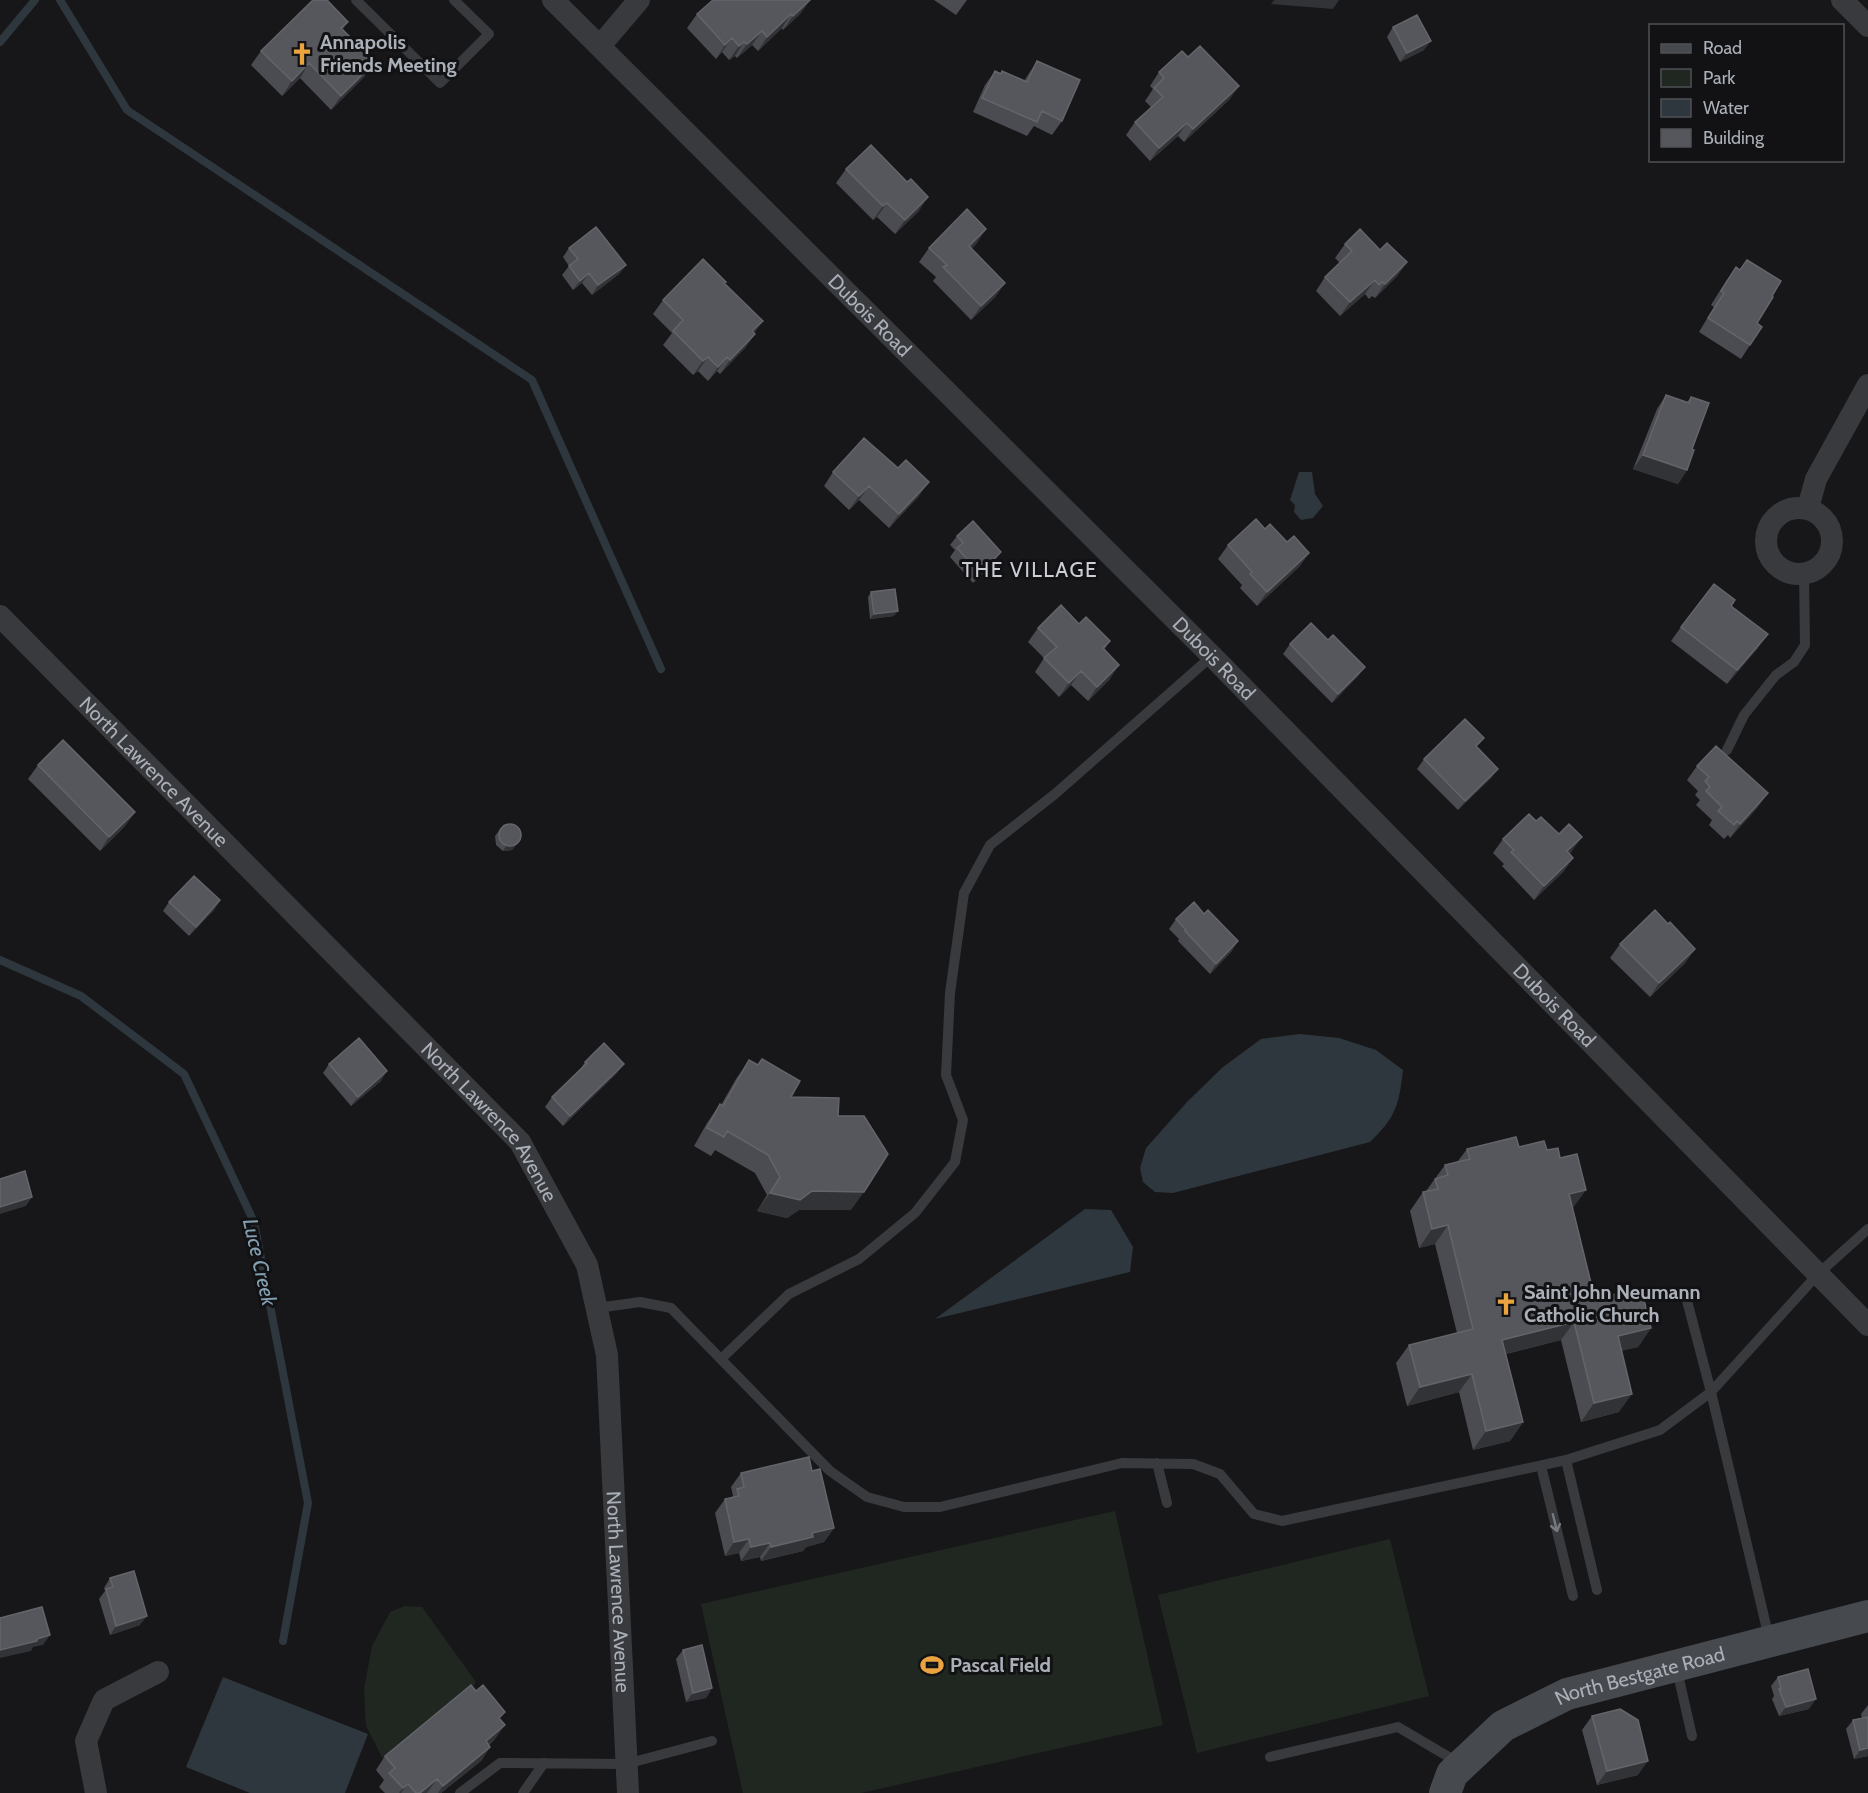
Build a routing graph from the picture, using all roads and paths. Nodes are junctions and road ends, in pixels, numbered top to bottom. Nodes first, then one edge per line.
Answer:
1 (356, 0) edge
2 (454, 0) edge
3 (553, 0) edge
4 (639, 0) edge
5 (1842, 0) edge
6 (1868, 26) edge
7 (600, 46) junction
8 (1868, 385) edge
9 (1808, 508) junction
10 (1804, 573) junction
11 (0, 616) edge
12 (1212, 656) junction
13 (1727, 750) dead end
14 (1868, 1229) edge
15 (1818, 1274) junction
16 (1685, 1293) dead end
17 (597, 1308) junction
18 (1868, 1325) edge
19 (721, 1359) junction
20 (1711, 1392) junction
21 (1566, 1460) junction
22 (1157, 1463) junction
23 (1541, 1466) junction
24 (1167, 1503) dead end
25 (1597, 1590) dead end
26 (1573, 1596) dead end
27 (1868, 1616) edge
28 (1770, 1641) junction
29 (1676, 1666) junction
30 (158, 1672) dead end
31 (1692, 1736) dead end
32 (712, 1742) dead end
33 (1269, 1757) dead end
34 (543, 1763) junction
35 (626, 1764) junction
36 (1462, 1765) junction
37 (96, 1793) edge
38 (460, 1793) edge
39 (523, 1793) edge
40 (628, 1793) edge
41 (1445, 1793) edge

1 - 2 lane
3 - 7 street, Dubois Road
4 - 7 street
5 - 6 street
7 - 12 street, Dubois Road
8 - 9 street
9 - 10 street
9 - 10 street
10 - 13 lane
11 - 17 street, North Lawrence Avenue
12 - 15 street, Dubois Road
12 - 19 lane
14 - 15 lane
15 - 18 street, Dubois Road
15 - 20 lane
16 - 20 lane
17 - 19 lane
17 - 35 street, North Lawrence Avenue
19 - 22 lane
20 - 21 lane
20 - 28 lane
21 - 23 lane
21 - 25 lane
22 - 23 lane
22 - 24 lane
23 -> 26 lane
27 - 28 main road, North Bestgate Road
28 - 29 main road, North Bestgate Road
29 - 31 lane
29 - 36 main road, North Bestgate Road
30 - 37 street
32 - 35 lane
33 - 36 lane
34 - 35 lane
34 - 38 lane
34 - 39 lane
35 - 40 street, North Lawrence Avenue
36 - 41 main road, North Bestgate Road

